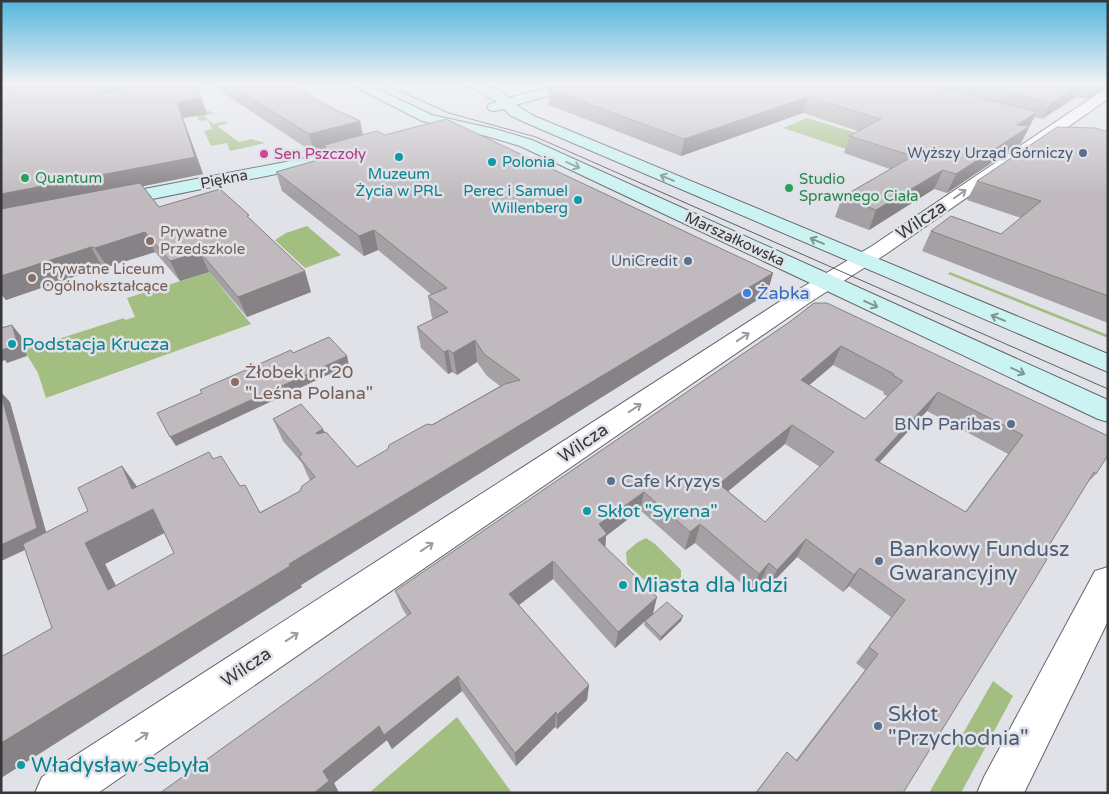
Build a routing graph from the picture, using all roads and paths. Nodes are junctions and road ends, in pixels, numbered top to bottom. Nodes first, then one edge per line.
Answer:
1 (438, 121) edge
2 (450, 121) edge
3 (488, 121) edge
4 (534, 121) edge
5 (1058, 121) edge
6 (444, 123) junction
7 (1046, 128) junction
8 (418, 131) edge
9 (490, 132) junction
10 (1072, 134) edge
11 (362, 148) edge
12 (97, 204) edge
13 (862, 260) junction
14 (827, 282) junction
15 (1108, 364) edge
16 (1108, 412) edge
17 (1108, 583) edge
18 (58, 793) edge
19 (1000, 793) edge

1 - 6 main road, Marszałkowska
2 - 6 main road
3 - 9 main road
13 -> 4 main road, Marszałkowska
5 - 7 street, Wilcza
6 - 8 main road
6 - 9 main road, Marszałkowska
7 - 10 street
13 -> 7 street, Wilcza
9 -> 14 main road, Marszałkowska
11 - 12 main road, Piękna
13 - 14 street, Wilcza
15 -> 13 main road, Marszałkowska
14 -> 16 main road, Marszałkowska
18 -> 14 street, Wilcza
17 - 19 street

